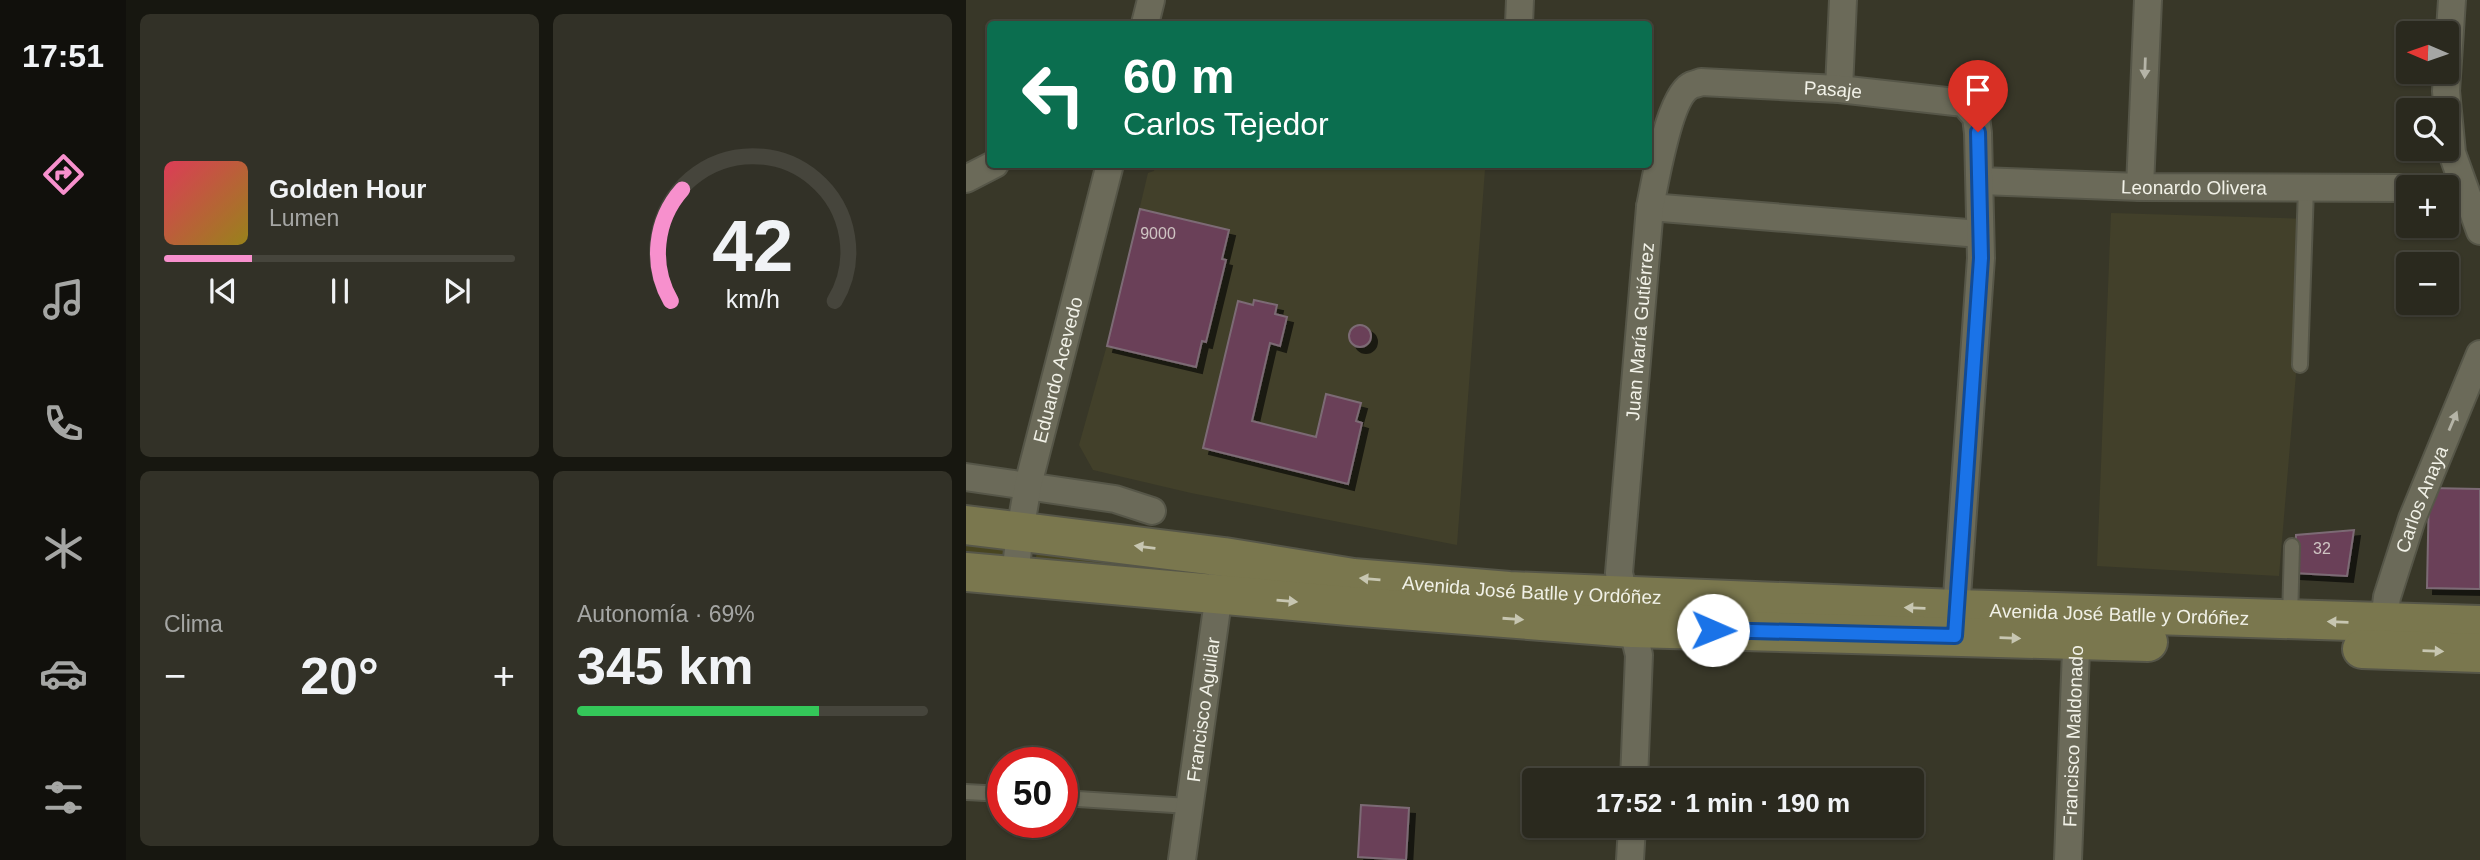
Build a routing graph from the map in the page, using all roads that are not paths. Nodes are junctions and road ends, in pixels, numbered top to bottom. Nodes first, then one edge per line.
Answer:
1 (1151, 0) edge
2 (1520, 0) edge
3 (1843, 0) edge
4 (2148, 0) edge
5 (2452, 0) edge
6 (1146, 21) edge
7 (1519, 21) edge
8 (1701, 82) joint
9 (1839, 89) junction
10 (1655, 152) edge
11 (987, 168) edge
12 (1109, 168) edge
13 (966, 179) edge
14 (1980, 181) junction
15 (2140, 187) junction
16 (2306, 188) junction
17 (2396, 188) edge
18 (2463, 189) edge
19 (1650, 207) junction
20 (2480, 231) edge
21 (1980, 234) junction
22 (2480, 354) edge
23 (2301, 365) dead end
24 (966, 477) edge
25 (1028, 485) junction
26 (1152, 512) dead end
27 (966, 525) edge
28 (1020, 531) junction
29 (2292, 546) dead end
30 (1224, 557) junction
31 (966, 572) edge
32 (1015, 577) junction
33 (1219, 594) junction
34 (1628, 613) junction
35 (2290, 620) junction
36 (1955, 623) junction
37 (2480, 625) edge
38 (2077, 626) junction
39 (2382, 636) junction
40 (2480, 653) edge
41 (1634, 768) edge
42 (966, 792) edge
43 (987, 793) edge
44 (1078, 799) edge
45 (1189, 806) junction
46 (1631, 838) edge
47 (1182, 860) edge
48 (1630, 860) edge
49 (2068, 860) edge

1 - 6 street
2 - 7 street
3 - 9 street
4 -> 15 street
5 - 18 street
8 - 9 street, Pasaje
8 - 10 street, Juan María Gutiérrez
9 - 14 street, Pasaje
10 - 19 street, Juan María Gutiérrez
11 - 13 street
12 - 25 street, Eduardo Acevedo
14 - 15 street, Leonardo Olivera
14 - 21 street
15 - 16 street, Leonardo Olivera
16 - 17 street, Leonardo Olivera
16 - 23 lane
18 - 20 street
19 - 21 street
19 - 34 street, Juan María Gutiérrez
21 - 36 street
39 -> 22 street, Carlos Anaya
24 - 25 street
25 - 26 street
25 - 28 street, Eduardo Acevedo
27 - 28 main road, Avenida José Batlle y Ordóñez
30 -> 28 main road, Avenida José Batlle y Ordóñez
28 - 32 street, Eduardo Acevedo
29 - 35 lane
30 - 33 street, Francisco Aguilar
34 -> 30 main road, Avenida José Batlle y Ordóñez
31 - 32 main road, Avenida José Batlle y Ordóñez
32 - 33 main road, Avenida José Batlle y Ordóñez
33 -> 34 main road, Avenida José Batlle y Ordóñez
33 - 45 street, Francisco Aguilar
34 - 36 main road, Avenida José Batlle y Ordóñez
34 - 41 street, Juan María Gutiérrez
35 - 38 main road, Avenida José Batlle y Ordóñez
39 -> 35 main road, Avenida José Batlle y Ordóñez
36 - 38 main road, Avenida José Batlle y Ordóñez
37 - 39 main road, Avenida José Batlle y Ordóñez
38 - 39 main road, Avenida José Batlle y Ordóñez
38 - 49 street, Francisco Maldonado
39 -> 40 main road, Avenida José Batlle y Ordóñez
42 - 43 lane
44 - 45 lane
45 - 47 street, Francisco Aguilar
46 - 48 street

